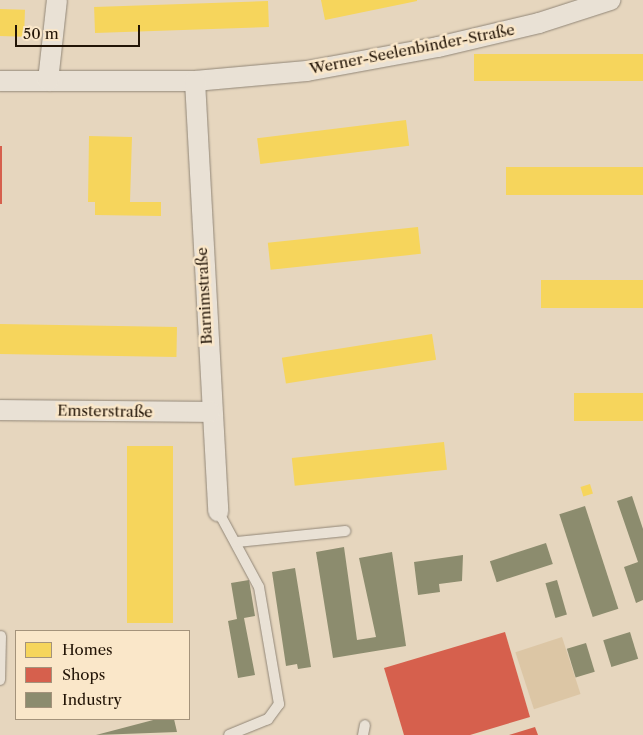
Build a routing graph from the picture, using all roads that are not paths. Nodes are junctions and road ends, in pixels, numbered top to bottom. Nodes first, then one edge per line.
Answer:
1 (57, 0) edge
2 (610, 0) edge
3 (0, 81) edge
4 (48, 81) junction
5 (195, 81) junction
6 (0, 410) edge
7 (210, 412) junction
8 (218, 511) joint
9 (345, 531) dead end
10 (236, 542) junction
11 (1, 636) dead end
12 (0, 680) edge
13 (229, 735) edge

1 - 4 street
2 - 5 street, Werner-Seelenbinder-Straße
3 - 4 street, Werner-Seelenbinder-Straße
4 - 5 street, Werner-Seelenbinder-Straße
5 - 7 street, Barnimstraße
6 - 7 street, Emsterstraße
7 - 8 street, Barnimstraße
8 - 10 lane
9 - 10 lane
10 - 13 lane
11 - 12 lane

